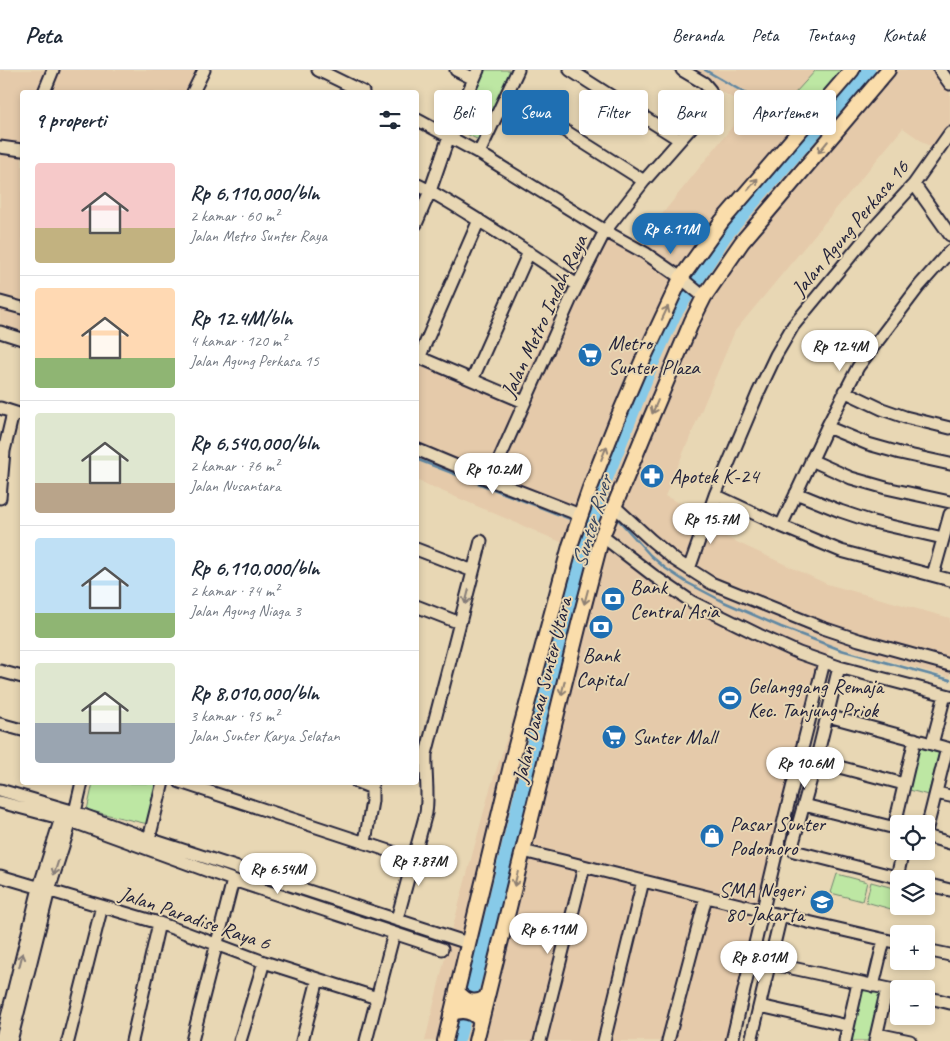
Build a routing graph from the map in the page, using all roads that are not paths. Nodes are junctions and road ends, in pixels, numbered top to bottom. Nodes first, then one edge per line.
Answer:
1 (53, 70) edge
2 (204, 70) edge
3 (318, 70) edge
4 (456, 70) edge
5 (518, 70) edge
6 (570, 70) edge
7 (682, 70) edge
8 (852, 70) edge
9 (888, 70) edge
10 (940, 70) edge
11 (476, 75) edge
12 (950, 84) edge
13 (45, 90) edge
14 (194, 90) edge
15 (359, 90) edge
16 (509, 90) edge
17 (502, 105) edge
18 (419, 121) edge
19 (569, 133) edge
20 (950, 133) edge
21 (449, 136) junction
22 (680, 140) junction
23 (0, 147) edge
24 (20, 148) edge
25 (479, 153) junction
26 (644, 181) junction
27 (914, 184) junction
28 (419, 185) edge
29 (430, 190) junction
30 (419, 217) edge
31 (479, 220) junction
32 (605, 231) junction
33 (950, 235) edge
34 (950, 251) edge
35 (529, 252) junction
36 (684, 280) junction
37 (577, 285) junction
38 (701, 295) junction
39 (0, 302) edge
40 (20, 307) edge
41 (0, 332) edge
42 (20, 338) edge
43 (419, 355) edge
44 (419, 357) edge
45 (472, 380) junction
46 (844, 391) junction
47 (524, 402) junction
48 (0, 408) edge
49 (18, 414) edge
50 (827, 427) junction
51 (950, 428) edge
52 (419, 450) edge
53 (2, 451) edge
54 (811, 460) junction
55 (950, 464) edge
56 (490, 480) junction
57 (796, 493) junction
58 (715, 495) junction
59 (0, 498) edge
60 (950, 502) edge
61 (614, 509) junction
62 (950, 514) edge
63 (579, 517) junction
64 (781, 526) junction
65 (603, 534) junction
66 (943, 538) junction
67 (481, 541) dead end
68 (419, 550) edge
69 (689, 569) junction
70 (473, 571) junction
71 (933, 575) junction
72 (950, 580) edge
73 (419, 607) edge
74 (460, 623) junction
75 (824, 662) junction
76 (950, 665) edge
77 (839, 667) junction
78 (0, 671) edge
79 (20, 676) edge
80 (947, 696) edge
81 (828, 716) junction
82 (0, 724) edge
83 (20, 729) edge
84 (916, 739) junction
85 (932, 744) junction
86 (948, 748) edge
87 (816, 761) junction
88 (904, 784) junction
89 (81, 785) edge
90 (162, 785) edge
91 (189, 785) edge
92 (372, 785) edge
93 (0, 790) edge
94 (936, 793) junction
95 (950, 796) edge
96 (0, 802) edge
97 (804, 805) junction
98 (898, 815) edge
99 (930, 815) edge
100 (69, 817) junction
101 (890, 827) edge
102 (935, 839) edge
103 (149, 840) junction
104 (365, 842) junction
105 (950, 843) edge
106 (523, 851) junction
107 (414, 859) junction
108 (584, 867) junction
109 (890, 875) edge
110 (0, 876) edge
111 (233, 880) junction
112 (643, 881) junction
113 (935, 886) edge
114 (44, 889) junction
115 (950, 890) edge
116 (706, 897) junction
117 (102, 906) junction
118 (762, 910) junction
119 (781, 915) junction
120 (397, 919) junction
121 (159, 923) junction
122 (394, 933) junction
123 (884, 940) junction
124 (890, 941) edge
125 (468, 943) junction
126 (217, 945) junction
127 (442, 948) dead end
128 (935, 952) edge
129 (950, 955) edge
130 (264, 962) junction
131 (769, 963) junction
132 (318, 979) junction
133 (858, 983) junction
134 (873, 986) junction
135 (887, 989) junction
136 (890, 990) edge
137 (487, 997) junction
138 (377, 998) junction
139 (935, 999) edge
140 (950, 1002) edge
141 (760, 1006) junction
142 (465, 1007) junction
143 (848, 1026) junction
144 (876, 1037) edge
145 (0, 1041) edge
146 (11, 1041) edge
147 (68, 1041) edge
148 (132, 1041) edge
149 (192, 1041) edge
150 (240, 1041) edge
151 (302, 1041) edge
152 (366, 1041) edge
153 (445, 1041) edge
154 (476, 1041) edge
155 (540, 1041) edge
156 (604, 1041) edge
157 (668, 1041) edge
158 (732, 1041) edge
159 (751, 1041) edge
160 (845, 1041) edge
161 (910, 1041) edge

1 - 13 street
2 - 14 street
3 - 15 street
4 - 11 street
5 - 16 street
6 - 22 street
7 - 22 street, Jalan Metro Indah Raya
36 -> 8 main road, Jalan Danau Sunter Utara
9 -> 38 main road, Jalan Danau Sunter Utara
10 - 12 street
11 - 21 street
17 - 25 street
18 - 21 street
19 - 26 street
20 - 27 street, Jalan Agung Perkasa 16
21 - 25 street
21 - 29 street
22 - 26 street, Jalan Metro Indah Raya
23 - 24 street
25 - 32 street
26 - 32 street, Jalan Metro Indah Raya
27 - 33 street
27 - 58 street, Jalan Agung Perkasa 16
28 - 29 street
29 - 30 street
29 - 31 street
31 - 35 street
31 - 43 street
32 - 36 street
32 - 37 street, Jalan Metro Indah Raya
34 - 46 street
35 - 37 street
35 - 45 street
36 - 38 street
63 -> 36 main road, Jalan Danau Sunter Utara
37 - 47 street, Jalan Metro Indah Raya
38 -> 61 main road, Jalan Danau Sunter Utara
39 - 40 street
41 - 42 street
44 - 45 street
45 - 47 street
46 - 50 street
46 - 51 street
47 - 56 street, Jalan Metro Indah Raya
48 - 49 street
49 - 53 street
50 - 54 street
50 - 55 street
52 - 56 street
53 - 59 street
54 - 57 street
54 - 60 street
56 - 63 street
57 - 64 street
57 - 66 street
58 - 64 street
58 - 69 street, Jalan Agung Perkasa 16
61 - 65 main road, Jalan Danau Sunter Utara
61 - 69 street
62 - 66 street
63 - 125 main road, Jalan Danau Sunter Utara
64 - 71 street
65 - 75 street
65 -> 106 main road, Jalan Danau Sunter Utara
66 - 71 street
67 - 70 street
68 - 70 street
69 - 76 street
70 -> 74 street
71 - 72 street
73 - 74 street
74 - 107 street
75 - 77 street
75 - 118 street
77 - 80 street
77 - 81 street
78 - 79 street
80 - 85 street
81 - 84 street
81 - 87 street
82 - 83 street
84 - 85 street
84 - 88 street
85 - 86 street
86 - 94 street
87 - 88 street
87 - 97 street
88 - 98 street
89 - 100 street
90 - 103 street
91 - 104 street
92 - 104 street
93 - 100 street
94 - 95 street
94 - 99 street
96 - 100 street
97 - 101 street
97 - 109 street
100 - 103 street
100 - 111 street
100 - 114 street
102 - 105 street
103 - 120 street
104 - 107 street
106 - 108 street
106 -> 137 main road, Jalan Danau Sunter Utara
107 - 120 street
108 - 112 street
108 - 155 street
110 - 114 street, Jalan Paradise Raya 6
111 - 122 street
111 - 126 street
112 - 116 street
112 - 156 street
113 - 115 street
114 - 117 street, Jalan Paradise Raya 6
145 -> 114 street
114 - 146 street
116 - 118 street
116 - 157 street
117 - 121 street, Jalan Paradise Raya 6
117 - 147 street
118 - 119 street
118 - 158 street
119 - 123 street
119 - 131 street
120 - 125 street
121 - 126 street, Jalan Paradise Raya 6
121 - 148 street
122 - 127 street
122 - 138 street
123 - 124 street
123 - 134 street
125 - 142 main road, Jalan Danau Sunter Utara
126 - 130 street, Jalan Paradise Raya 6
126 - 149 street
128 - 129 street
130 - 132 street, Jalan Paradise Raya 6
130 - 150 street
131 - 133 street
131 - 141 street
132 - 138 street, Jalan Paradise Raya 6
132 - 151 street
133 - 134 street
133 - 143 street
134 - 135 street
135 - 136 street
135 - 144 street
137 - 142 main road, Jalan Danau Sunter Utara
137 - 142 main road
138 - 152 street
139 - 140 street
141 - 143 street
141 - 159 street
142 - 153 main road, Jalan Danau Sunter Utara
142 - 154 main road, Jalan Danau Sunter Utara
143 - 160 street
144 - 161 street

